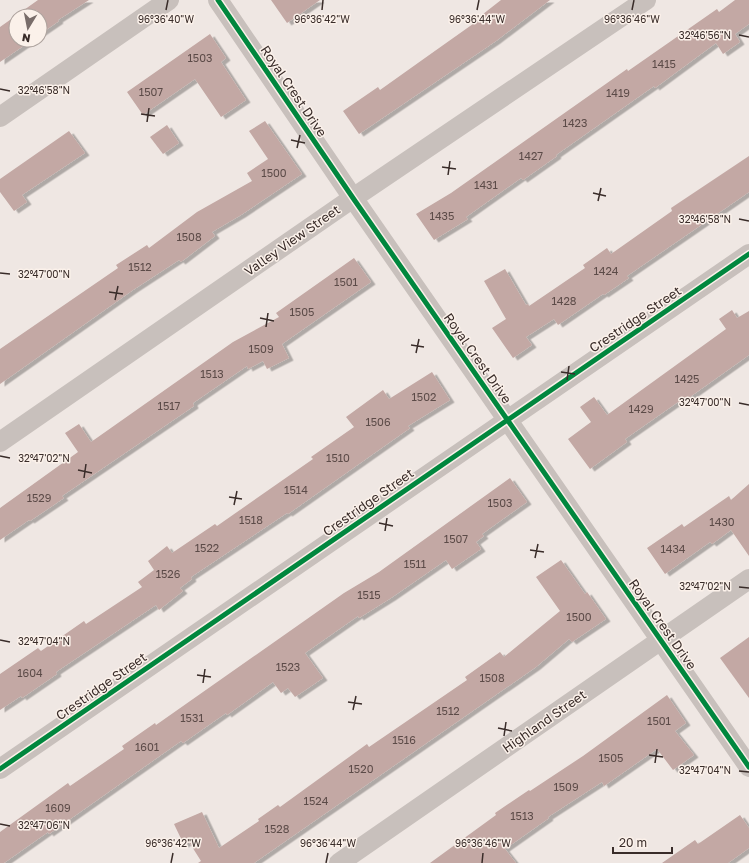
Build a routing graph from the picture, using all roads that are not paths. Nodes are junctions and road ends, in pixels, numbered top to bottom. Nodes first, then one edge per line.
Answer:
1 (169, 0) edge
2 (218, 0) edge
3 (646, 0) edge
4 (0, 117) edge
5 (353, 198) junction
6 (749, 254) edge
7 (508, 420) junction
8 (0, 442) edge
9 (749, 579) edge
10 (660, 640) junction
11 (749, 766) edge
12 (0, 769) edge
13 (339, 863) edge

1 - 4 street
2 - 5 street, Royal Crest Drive
3 - 5 street, Valley View Street
5 - 7 street, Royal Crest Drive
5 - 8 street, Valley View Street
6 - 7 street, Crestridge Street
7 - 10 street, Royal Crest Drive
7 - 12 street, Crestridge Street
9 - 10 street, Highland Street
10 - 11 street, Royal Crest Drive
10 - 13 street, Highland Street

